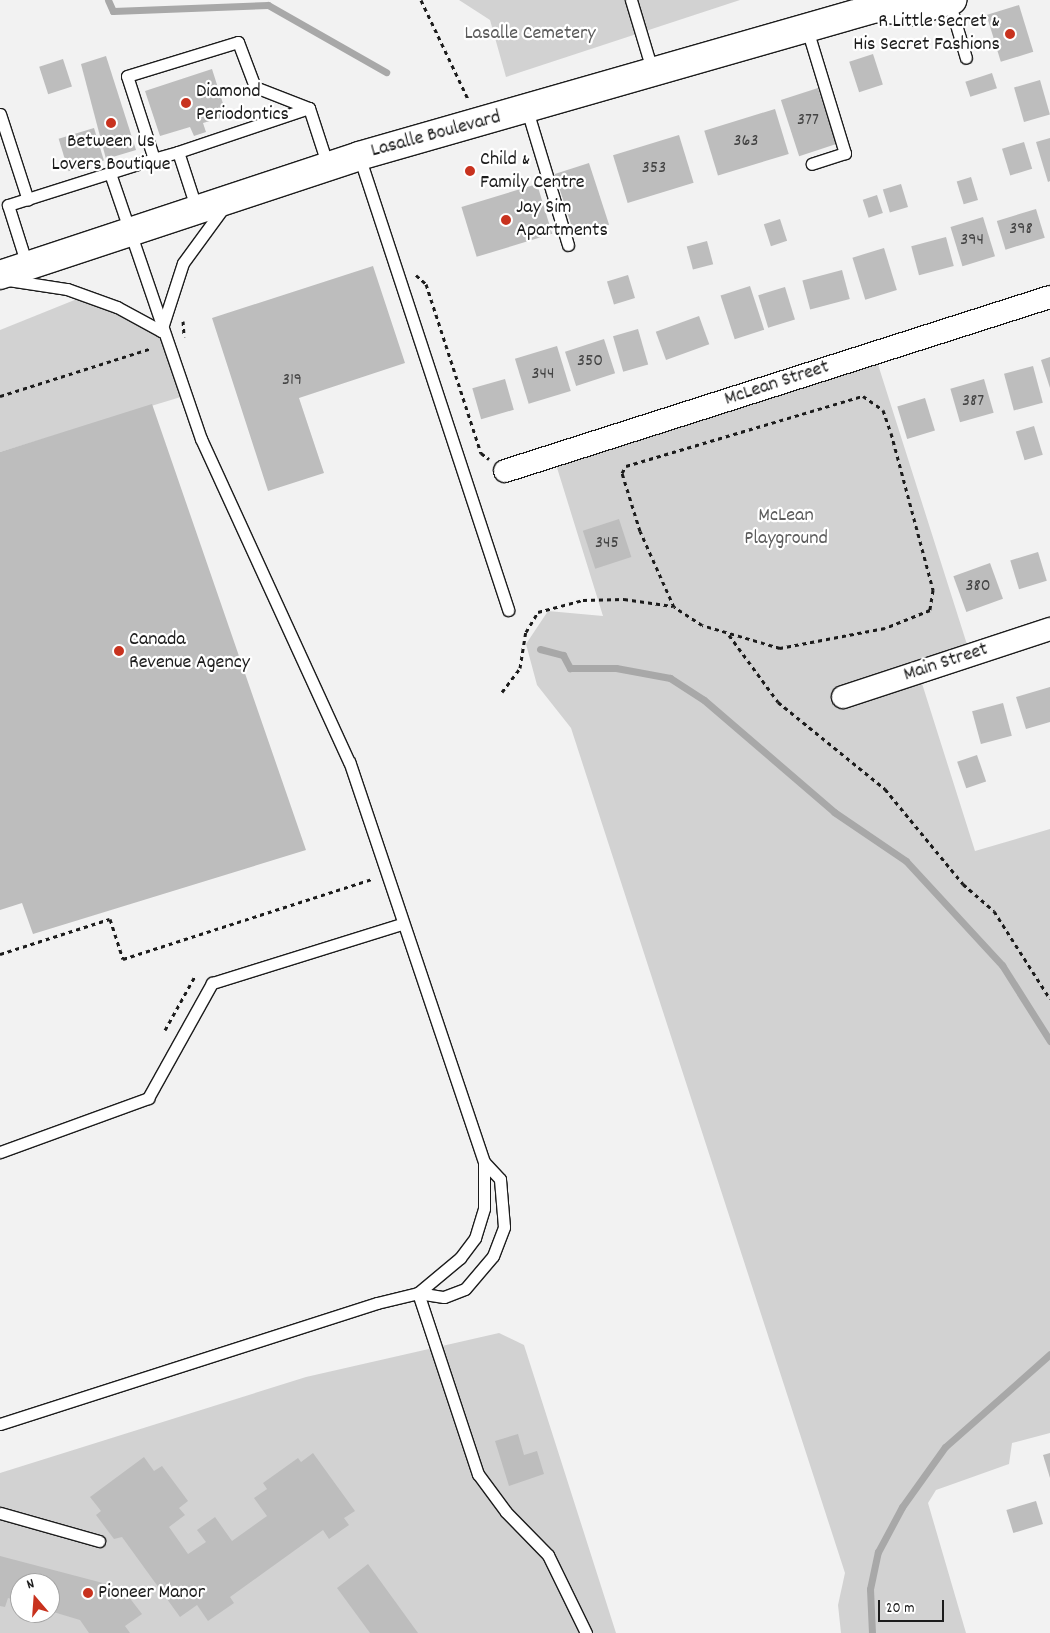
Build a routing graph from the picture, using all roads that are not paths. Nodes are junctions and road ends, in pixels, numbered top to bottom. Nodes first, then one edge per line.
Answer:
1 (631, 0) edge
2 (950, 0) edge
3 (879, 4) edge
4 (807, 29) junction
5 (966, 58) dead end
6 (654, 74) junction
7 (309, 108) junction
8 (527, 110) junction
9 (0, 114) edge
10 (178, 152) junction
11 (359, 156) junction
12 (154, 159) junction
13 (812, 164) dead end
14 (328, 166) junction
15 (110, 173) junction
16 (28, 200) junction
17 (229, 200) junction
18 (4, 205) edge
19 (196, 210) junction
20 (128, 231) junction
21 (568, 245) dead end
22 (27, 265) junction
23 (0, 277) edge
24 (1050, 297) edge
25 (161, 331) junction
26 (505, 471) road end
27 (508, 610) dead end
28 (1050, 629) edge
29 (843, 697) dead end
30 (401, 924) junction
31 (0, 1152) edge
32 (484, 1162) junction
33 (418, 1293) junction
34 (0, 1424) edge
35 (0, 1513) edge
36 (99, 1542) dead end
37 (586, 1633) edge

1 - 6 lane
2 - 3 main road, Lasalle Boulevard
2 - 5 lane
3 - 4 main road, Lasalle Boulevard
4 - 6 main road, Lasalle Boulevard
4 - 13 lane
6 - 8 main road, Lasalle Boulevard
7 - 10 lane
7 - 12 lane
7 - 14 lane
8 - 11 main road, Lasalle Boulevard
8 - 21 lane
9 - 16 lane
10 - 12 lane
10 - 19 lane
11 - 14 main road, Lasalle Boulevard
11 - 27 lane
12 - 15 lane
14 - 17 main road, Lasalle Boulevard
15 - 16 lane
15 - 20 lane
16 - 18 lane
17 - 19 main road, Lasalle Boulevard
17 - 25 lane
18 - 22 lane
19 - 20 main road, Lasalle Boulevard
20 - 22 main road, Lasalle Boulevard
20 - 25 lane
22 - 23 main road, Lasalle Boulevard
23 - 25 lane
24 - 26 street, McLean Street
25 - 30 lane
28 - 29 street, Main Street
30 - 31 lane
30 - 32 lane
32 - 33 lane
32 - 33 lane
33 - 34 lane
33 - 37 lane
35 - 36 lane

